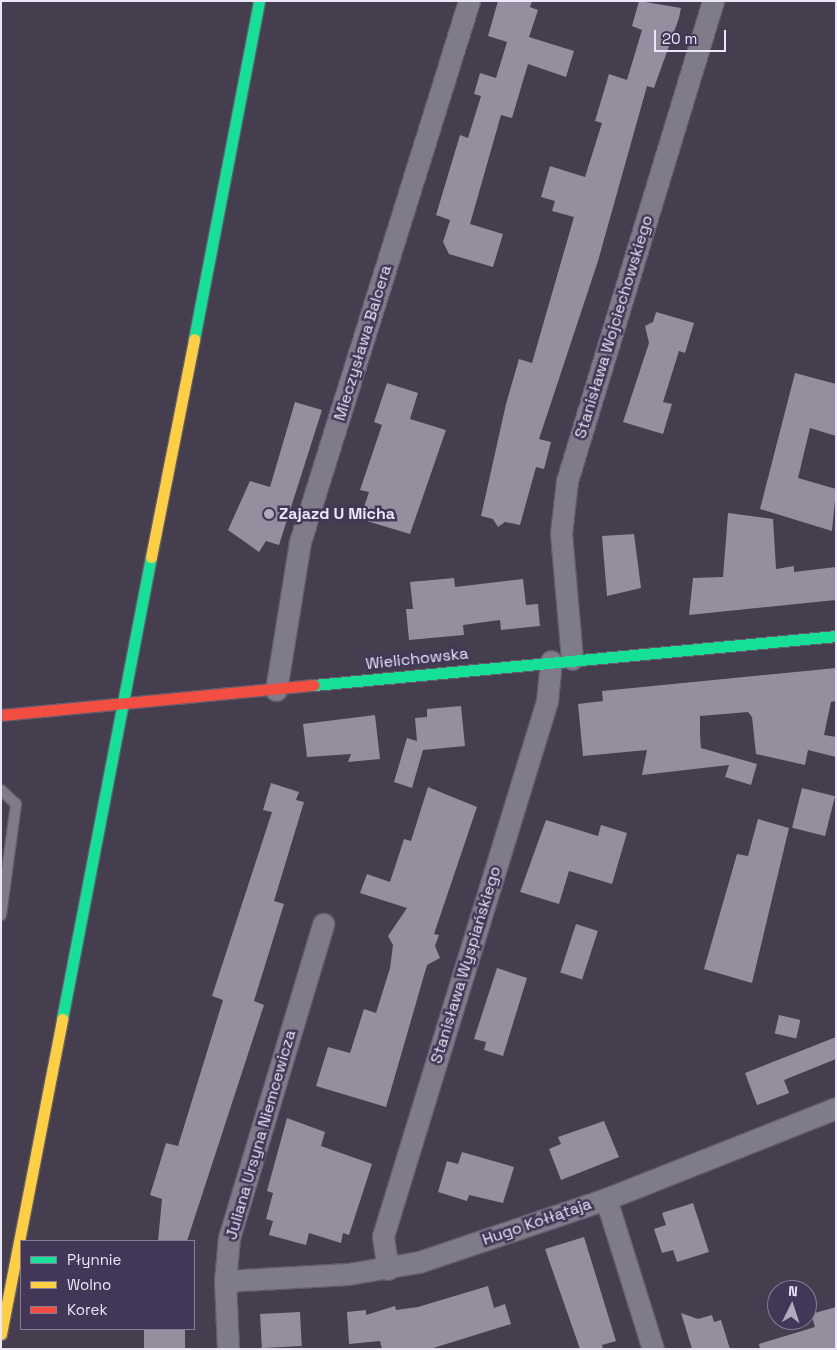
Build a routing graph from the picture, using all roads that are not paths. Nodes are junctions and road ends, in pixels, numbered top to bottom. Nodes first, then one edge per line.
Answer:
1 (260, 1) edge
2 (469, 1) edge
3 (713, 1) edge
4 (836, 636) edge
5 (561, 660) junction
6 (276, 690) junction
7 (124, 704) junction
8 (1, 715) edge
9 (1, 790) edge
10 (1, 915) edge
11 (323, 924) dead end
12 (836, 1108) edge
13 (606, 1199) junction
14 (388, 1269) junction
15 (225, 1281) junction
16 (1, 1334) edge
17 (228, 1349) edge
18 (653, 1349) edge

1 - 7 main road
2 - 6 street, Mieczysława Balcera
3 - 5 street, Stanisława Wojciechowskiego
4 - 5 main road, Wielichowska
5 - 6 main road, Wielichowska
5 - 14 street, Stanisława Wyspiańskiego
6 - 7 main road, Wielichowska
7 - 8 main road, Wielichowska
7 - 16 main road
9 - 10 lane
11 - 15 street, Juliana Ursyna Niemcewicza
12 - 13 street, Hugo Kołłątaja
13 - 14 street, Hugo Kołłątaja
13 - 18 street
14 - 15 street, Hugo Kołłątaja
15 - 17 street, Juliana Ursyna Niemcewicza

